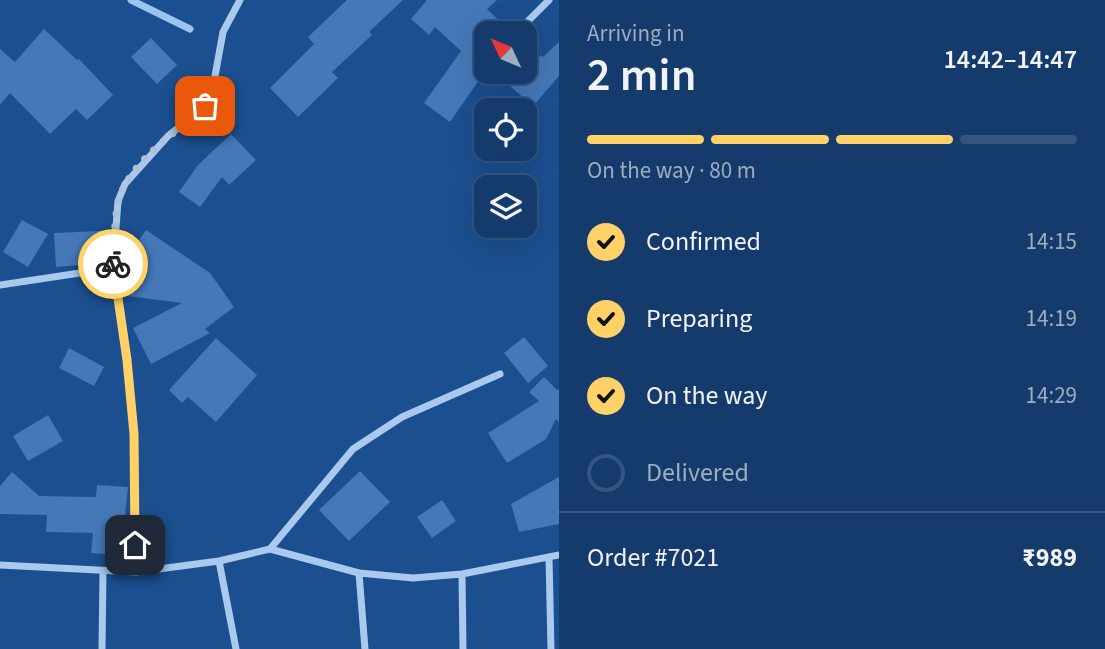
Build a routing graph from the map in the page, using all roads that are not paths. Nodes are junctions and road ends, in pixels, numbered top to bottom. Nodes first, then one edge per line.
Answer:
1 (240, 0) edge
2 (549, 0) edge
3 (528, 21) edge
4 (113, 268) junction
5 (0, 285) edge
6 (500, 374) dead end
7 (270, 549) junction
8 (559, 555) edge
9 (549, 557) junction
10 (219, 561) junction
11 (0, 565) edge
12 (103, 572) junction
13 (136, 572) junction
14 (359, 573) junction
15 (462, 574) junction
16 (102, 649) edge
17 (236, 649) edge
18 (365, 649) edge
19 (463, 649) edge
20 (551, 649) edge

1 - 4 street
2 - 3 street
4 - 5 street
4 - 13 street
6 - 7 street
7 - 10 street
7 - 14 street
8 - 9 street
9 - 15 street
9 - 20 street
10 - 13 street
10 - 17 street
11 - 12 street
12 - 13 street
12 - 16 street
14 - 15 street
14 - 18 street
15 - 19 street

